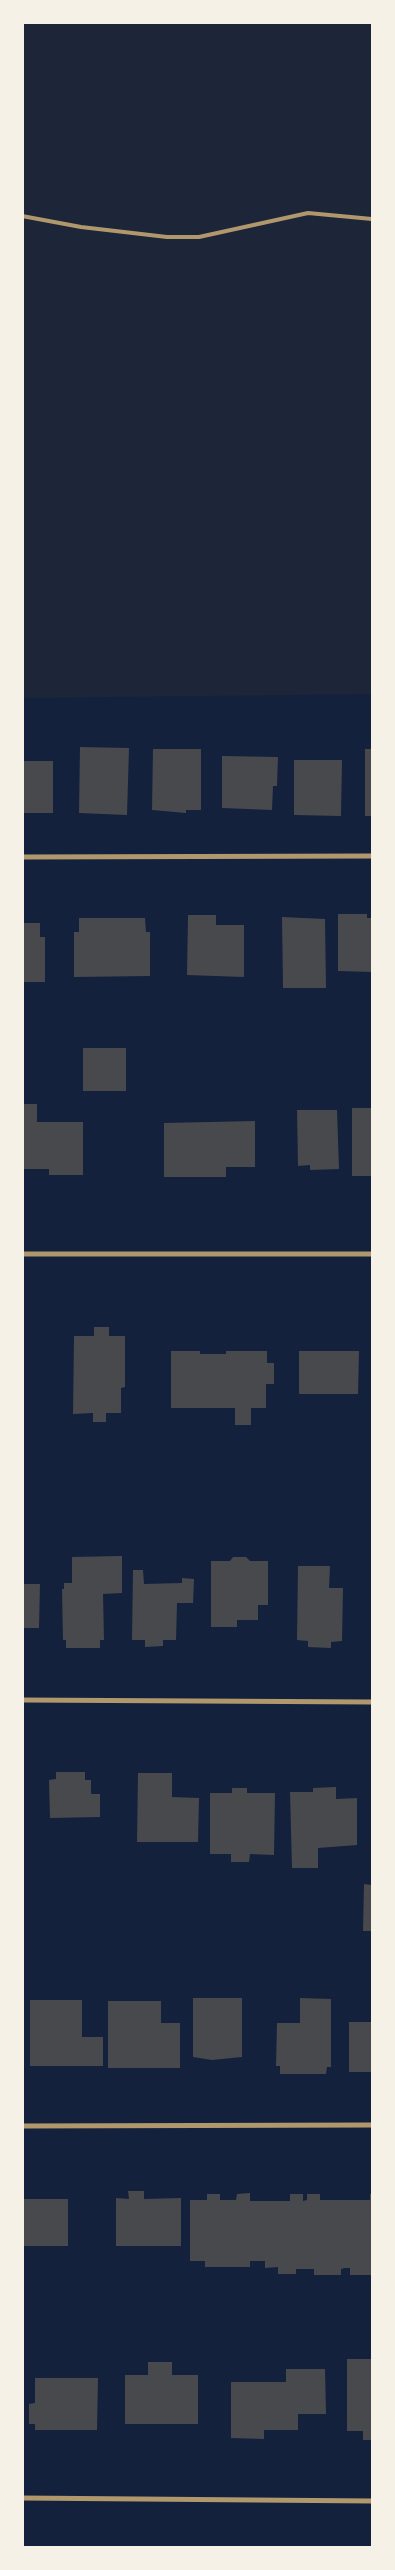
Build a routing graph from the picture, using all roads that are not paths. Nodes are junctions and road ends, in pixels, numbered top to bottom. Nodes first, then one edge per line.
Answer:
1 (22, 216) edge
2 (372, 219) edge
3 (372, 856) edge
4 (22, 857) edge
5 (22, 1254) edge
6 (372, 1254) edge
7 (22, 1700) edge
8 (372, 1702) edge
9 (372, 2125) edge
10 (22, 2126) edge
11 (22, 2498) edge
12 (372, 2500) edge

1 - 2 lane
3 - 4 street
5 - 6 street
7 - 8 street
9 - 10 street
11 - 12 street

